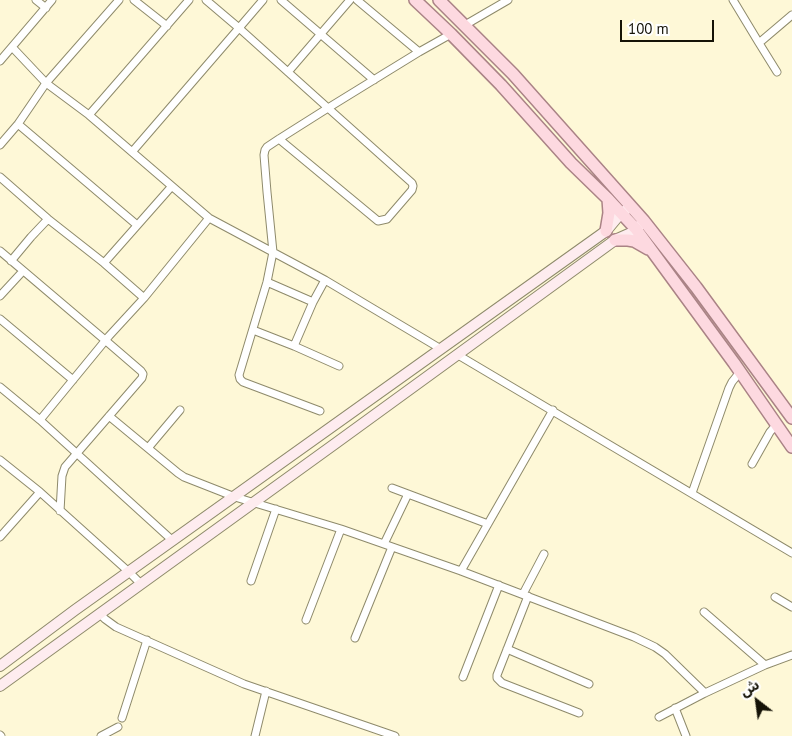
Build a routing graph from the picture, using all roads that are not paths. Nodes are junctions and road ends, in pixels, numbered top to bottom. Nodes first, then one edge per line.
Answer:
1 (36, 0) edge
2 (52, 0) edge
3 (119, 0) edge
4 (134, 0) edge
5 (189, 0) edge
6 (206, 0) edge
7 (263, 0) edge
8 (281, 0) edge
9 (350, 0) edge
10 (357, 0) edge
11 (415, 0) edge
12 (439, 0) edge
13 (508, 0) edge
14 (733, 0) edge
15 (46, 8) junction
16 (792, 15) edge
17 (167, 26) junction
18 (466, 26) junction
19 (239, 28) junction
20 (320, 34) junction
21 (451, 34) junction
22 (759, 43) junction
23 (12, 47) junction
24 (419, 52) junction
25 (0, 61) edge
26 (288, 72) junction
27 (777, 72) dead end
28 (374, 80) junction
29 (46, 83) junction
30 (328, 108) junction
31 (90, 115) junction
32 (18, 124) junction
33 (279, 139) junction
34 (0, 145) edge
35 (132, 152) junction
36 (0, 177) edge
37 (172, 186) junction
38 (608, 198) junction
39 (632, 206) junction
40 (621, 213) junction
41 (209, 218) junction
42 (48, 219) junction
43 (137, 225) junction
44 (640, 225) junction
45 (606, 231) junction
46 (615, 240) junction
47 (0, 251) edge
48 (273, 252) junction
49 (653, 252) junction
50 (11, 261) junction
51 (104, 263) junction
52 (23, 271) junction
53 (325, 280) junction
54 (267, 282) junction
55 (0, 296) edge
56 (144, 298) junction
57 (313, 302) junction
58 (0, 319) edge
59 (253, 330) junction
60 (105, 340) junction
61 (294, 346) junction
62 (441, 349) junction
63 (458, 355) junction
64 (339, 366) dead end
65 (740, 372) junction
66 (73, 380) junction
67 (0, 387) edge
68 (180, 410) dead end
69 (320, 410) dead end
70 (553, 410) junction
71 (109, 416) junction
72 (792, 418) edge
73 (40, 420) junction
74 (776, 424) junction
75 (792, 447) edge
76 (148, 448) junction
77 (76, 453) junction
78 (0, 460) edge
79 (752, 464) dead end
80 (392, 488) dead end
81 (40, 492) junction
82 (692, 493) junction
83 (408, 494) junction
84 (235, 497) junction
85 (254, 502) junction
86 (276, 509) junction
87 (60, 511) junction
88 (488, 524) junction
89 (341, 529) junction
90 (0, 537) edge
91 (173, 541) junction
92 (384, 544) junction
93 (392, 547) junction
94 (792, 553) edge
95 (544, 554) dead end
96 (461, 571) junction
97 (129, 572) junction
98 (251, 581) dead end
99 (141, 584) junction
100 (498, 585) junction
101 (525, 595) junction
102 (775, 597) dead end
103 (792, 607) edge
104 (704, 612) dead end
105 (100, 614) junction
106 (306, 620) dead end
107 (355, 638) dead end
108 (147, 640) junction
109 (507, 649) junction
110 (792, 654) edge
111 (765, 665) junction
112 (0, 666) edge
113 (463, 677) dead end
114 (589, 684) dead end
115 (0, 686) edge
116 (266, 691) junction
117 (705, 693) junction
118 (675, 708) junction
119 (580, 713) dead end
120 (659, 717) dead end
121 (122, 718) dead end
122 (118, 727) dead end
123 (101, 736) edge
124 (255, 736) edge
125 (395, 736) edge
126 (686, 736) edge

1 - 15 street
2 - 15 street
3 - 29 street
4 - 17 street
5 - 17 street
6 - 19 street
7 - 19 street
8 - 20 street
9 - 20 street
10 - 24 street
11 - 21 main road
12 - 18 main road
13 - 18 street
14 - 22 street
15 - 23 street
16 - 22 street
17 - 31 street
18 - 39 main road
19 - 26 street
19 - 35 street
20 - 26 street
20 - 28 street
21 - 24 street
21 - 38 main road
22 - 27 street
23 - 25 street
23 - 29 street
24 - 28 street
26 - 30 street
28 - 30 street
29 - 31 street
29 - 32 street
30 - 33 street
30 - 33 street
31 - 35 street
32 - 34 street
32 - 43 street
33 - 48 street
35 - 37 street
36 - 42 street
37 - 41 street
37 - 43 street
38 - 40 main road
38 - 45 main road
39 - 40 main road
39 - 44 main road
40 - 44 main road
40 - 45 main road
41 - 48 street
41 - 56 street
42 - 50 street
42 - 51 street
43 - 51 street
44 - 46 main road
44 - 49 main road
44 - 72 main road
45 - 46 main road
45 - 62 main road
46 - 49 main road
46 - 63 main road
47 - 50 street
48 - 53 street
48 - 54 street
49 - 65 main road
50 - 52 street
51 - 56 street
52 - 55 street
52 - 60 street
53 - 57 street
53 - 62 street
54 - 57 street
54 - 59 street
56 - 60 street
57 - 61 street
58 - 66 street
59 - 61 street
59 - 69 street
60 - 66 street
60 - 71 street
61 - 64 street
62 - 84 main road
63 - 70 street
63 - 85 main road
65 - 74 main road
65 - 82 street
66 - 73 street
67 - 73 street
68 - 76 street
70 - 82 street
70 - 88 street
71 - 76 street
71 - 77 street
73 - 77 street
74 - 75 main road
74 - 79 street
76 - 84 street
77 - 87 street
77 - 91 street
78 - 81 street
80 - 83 street
81 - 87 street
81 - 90 street
82 - 94 street
83 - 88 street
83 - 92 street
84 - 85 street
84 - 91 main road
85 - 86 street
85 - 99 main road
86 - 89 street
86 - 98 street
87 - 97 street
88 - 96 street
89 - 92 street
89 - 106 street
91 - 97 main road
92 - 93 street
93 - 96 street
93 - 107 street
95 - 101 street
96 - 100 street
97 - 99 street
97 - 112 main road
99 - 105 main road
100 - 101 street
100 - 113 street
101 - 109 street
101 - 117 street
102 - 103 street
104 - 111 street
105 - 108 street
105 - 115 main road
108 - 116 street
108 - 121 street
109 - 114 street
109 - 119 street
110 - 111 street
111 - 117 street
116 - 124 street
116 - 125 street
117 - 118 street
118 - 120 street
118 - 126 street
122 - 123 street

